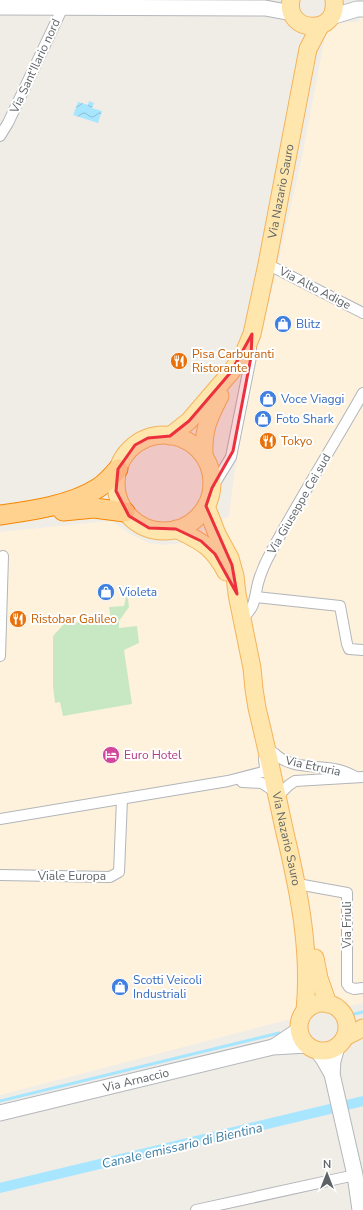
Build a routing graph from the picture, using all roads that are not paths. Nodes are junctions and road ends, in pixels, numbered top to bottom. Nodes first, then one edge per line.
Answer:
1 (335, 0) edge
2 (70, 3) edge
3 (0, 8) edge
4 (360, 9) edge
5 (304, 13) edge
6 (0, 136) edge
7 (267, 264) junction
8 (363, 313) edge
9 (252, 334) junction
10 (231, 372) junction
11 (363, 392) edge
12 (170, 436) junction
13 (204, 456) junction
14 (118, 469) junction
15 (212, 488) junction
16 (206, 506) junction
17 (125, 512) junction
18 (0, 515) edge
19 (0, 521) edge
20 (176, 529) junction
21 (3, 556) dead end
22 (237, 594) junction
23 (256, 597) junction
24 (243, 618) junction
25 (363, 650) edge
26 (0, 656) edge
27 (252, 668) junction
28 (261, 725) junction
29 (274, 753) junction
30 (359, 776) edge
31 (228, 781) junction
32 (279, 792) junction
33 (122, 800) junction
34 (0, 819) edge
35 (0, 875) edge
36 (303, 885) junction
37 (363, 988) edge
38 (328, 1004) junction
39 (305, 1011) junction
40 (363, 1022) edge
41 (363, 1028) edge
42 (300, 1030) junction
43 (343, 1034) junction
44 (273, 1047) junction
45 (312, 1048) junction
46 (332, 1077) junction
47 (0, 1113) edge
48 (357, 1170) edge
49 (196, 1210) edge
50 (360, 1210) edge

1 - 4 main road
1 - 5 main road, Via Nazario Sauro
2 - 3 main road
2 - 5 main road
2 - 6 street, Via Sant'Ilario nord
4 - 5 main road
5 - 7 main road, Via Nazario Sauro
7 - 8 street, Via Alto Adige
7 - 9 main road, Via Nazario Sauro
9 - 10 main road, Via Nazario Sauro
9 - 15 street, Via Nazario Sauro
10 - 12 main road, Via Nazario Sauro
10 - 13 main road, Via Nazario Sauro
11 - 23 street, Via Giuseppe Cei sud
12 - 13 main road, Via Nazario Sauro
12 - 14 main road, Via Nazario Sauro
13 - 15 main road, Via Nazario Sauro
14 - 17 main road, Via Nazario Sauro
14 - 18 highway
15 - 16 main road, Via Nazario Sauro
16 - 20 main road, Via Nazario Sauro
16 - 22 main road, Via Nazario Sauro
17 - 19 highway
17 - 20 main road, Via Nazario Sauro
20 - 22 main road, Via Nazario Sauro
21 - 26 street
22 - 24 main road, Via Nazario Sauro
23 - 24 street, Via Giuseppe Cei sud
23 - 25 street
24 - 27 main road, Via Nazario Sauro
27 - 28 main road, Via Nazario Sauro
27 - 29 main road, Via Nazario Sauro
28 - 31 street
28 - 32 main road, Via Nazario Sauro
29 - 30 street, Via Etruria
29 - 32 main road, Via Nazario Sauro
30 - 32 street, Via Etruria
31 - 32 street
31 - 33 street
32 - 36 main road, Via Nazario Sauro
32 - 39 main road, Via Nazario Sauro
33 - 34 street
33 - 35 street, Viale Europa
36 - 37 street, Via Friuli
36 - 38 main road, Via Nazario Sauro
38 - 39 main road
38 - 43 main road
39 - 42 main road
40 - 43 main road
41 - 43 main road
42 - 44 main road, Via Arnaccio
42 - 45 main road
43 - 45 main road
43 - 46 main road
44 - 45 main road, Via Arnaccio
44 - 47 main road, Via Arnaccio
45 - 46 main road
46 - 48 main road
48 - 49 street
48 - 50 main road

